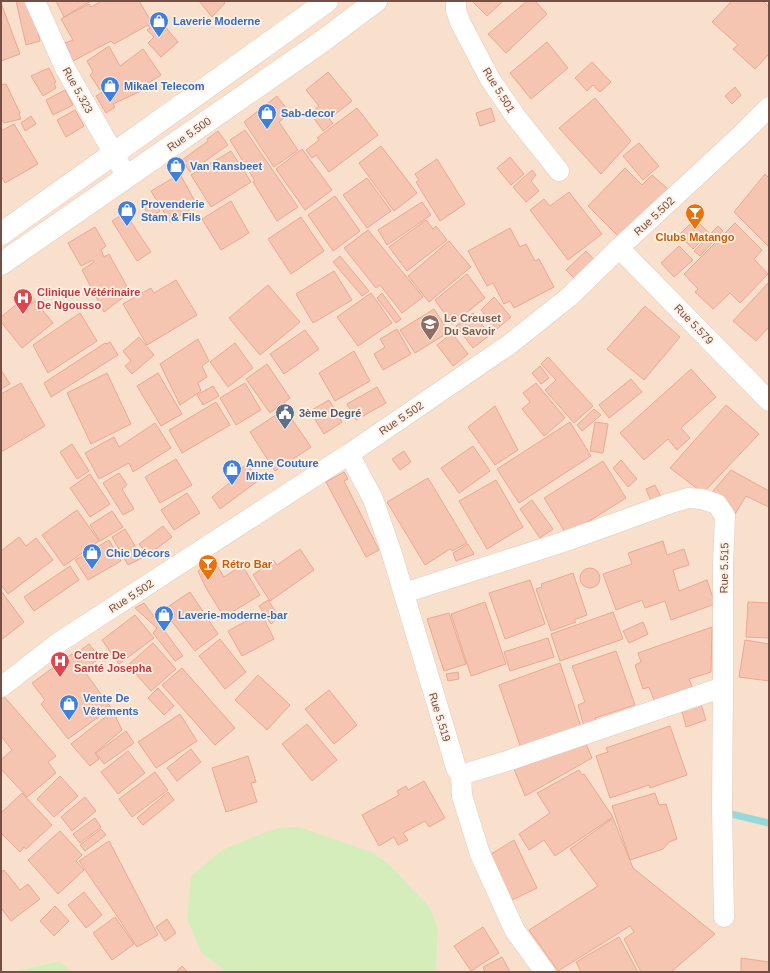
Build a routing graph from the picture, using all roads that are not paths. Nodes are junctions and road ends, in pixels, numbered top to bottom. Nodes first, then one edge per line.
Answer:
1 (35, 1) edge
2 (327, 1) edge
3 (376, 1) edge
4 (456, 1) edge
5 (769, 107) edge
6 (114, 153) junction
7 (559, 171) dead end
8 (127, 177) junction
9 (1, 234) edge
10 (619, 248) junction
11 (1, 264) edge
12 (769, 401) edge
13 (349, 454) junction
14 (404, 593) junction
15 (1, 687) edge
16 (723, 687) junction
17 (461, 775) junction
18 (724, 917) dead end
19 (545, 972) edge

1 - 6 street, Rue 5.323
2 - 6 main road
3 - 8 main road, Rue 5.500
4 - 7 street, Rue 5.501
5 - 10 street, Rue 5.502
6 - 8 street, Rue 5.323
6 - 9 main road
8 - 11 main road, Rue 5.500
10 - 12 street, Rue 5.579
10 - 13 street, Rue 5.502
13 - 14 street, Rue 5.519
13 - 15 street, Rue 5.502
14 - 16 street, Rue 5.515
14 - 17 street, Rue 5.519
16 - 17 street
16 - 18 street, Rue 5.515
17 - 19 street, Rue 5.519

